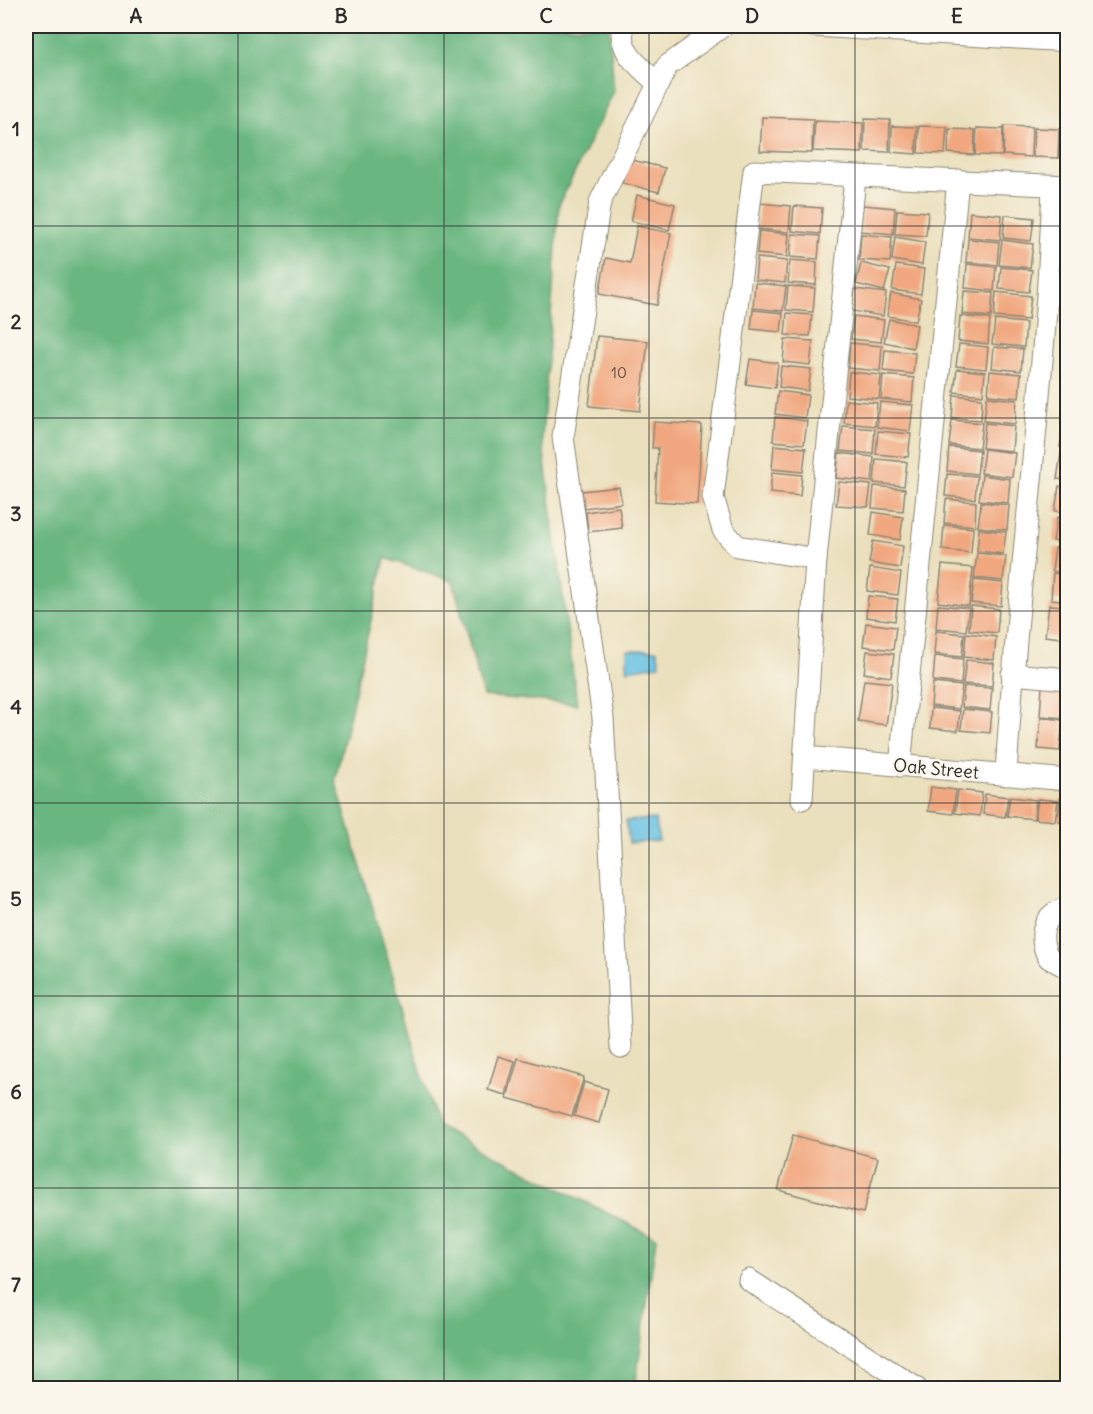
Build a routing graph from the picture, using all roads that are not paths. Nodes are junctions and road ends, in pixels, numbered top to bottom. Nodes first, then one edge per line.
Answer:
1 (622, 26) edge
2 (723, 26) edge
3 (814, 26) edge
4 (1068, 41) edge
5 (658, 84) junction
6 (855, 178) junction
7 (958, 180) junction
8 (1060, 186) edge
9 (1059, 288) edge
10 (816, 559) junction
11 (1012, 674) junction
12 (1068, 679) edge
13 (805, 757) junction
14 (900, 766) junction
15 (1006, 775) junction
16 (1068, 780) edge
17 (802, 799) dead end
18 (1068, 908) edge
19 (1068, 968) edge
20 (621, 1047) dead end
21 (749, 1280) dead end
22 (916, 1389) edge

1 - 5 street
2 - 5 street
3 - 4 street
5 - 20 street
6 - 7 street
6 - 10 street
6 - 10 street
7 - 8 street
7 - 14 street
8 - 9 street
9 - 11 street
10 - 13 street
11 - 12 street
11 - 15 street
13 - 14 street, Oak Street
13 - 17 street
14 - 15 street, Oak Street
15 - 16 street, Oak Street
18 - 19 street
21 - 22 street

